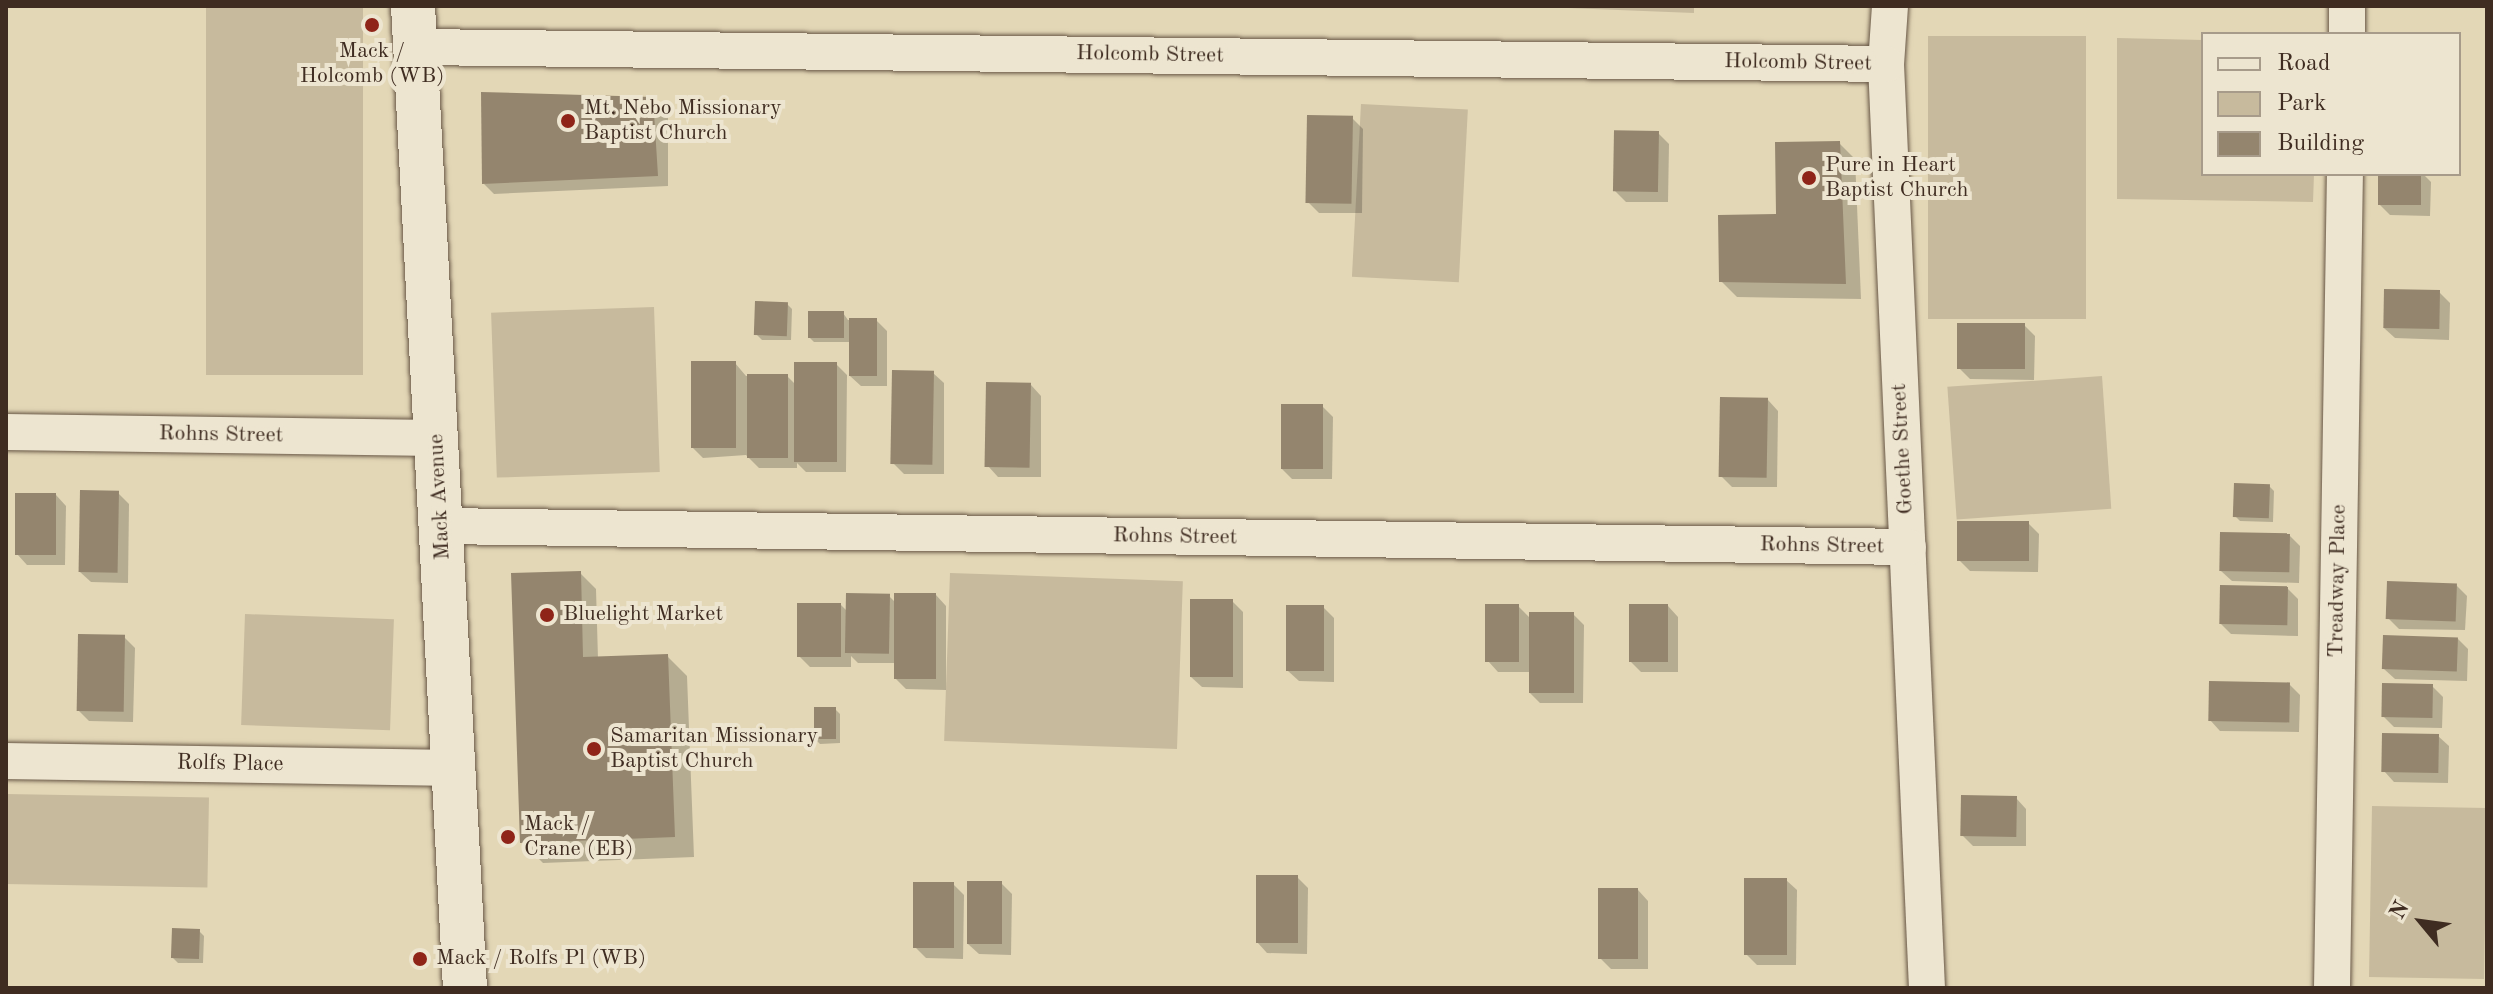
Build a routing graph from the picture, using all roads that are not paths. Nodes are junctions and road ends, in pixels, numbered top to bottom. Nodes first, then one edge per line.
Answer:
1 (1890, 6) edge
2 (2347, 6) edge
3 (414, 26) edge
4 (2347, 32) edge
5 (1886, 64) junction
6 (2345, 176) edge
7 (6, 432) edge
8 (436, 438) junction
9 (442, 526) junction
10 (1908, 547) junction
11 (6, 761) edge
12 (455, 768) junction
13 (465, 988) edge
14 (1927, 988) edge
15 (2332, 988) edge

1 - 5 street, Goethe Street
2 - 4 street
3 - 5 street, Holcomb Street
3 - 8 main road, Mack Avenue
5 - 10 street, Goethe Street
6 - 15 street, Treadway Place
7 - 8 street, Rohns Street
8 - 9 main road, Mack Avenue
9 - 10 street, Rohns Street
9 - 12 main road, Mack Avenue
10 - 14 street, Goethe Street
11 - 12 street, Rolfs Place
12 - 13 main road, Mack Avenue

